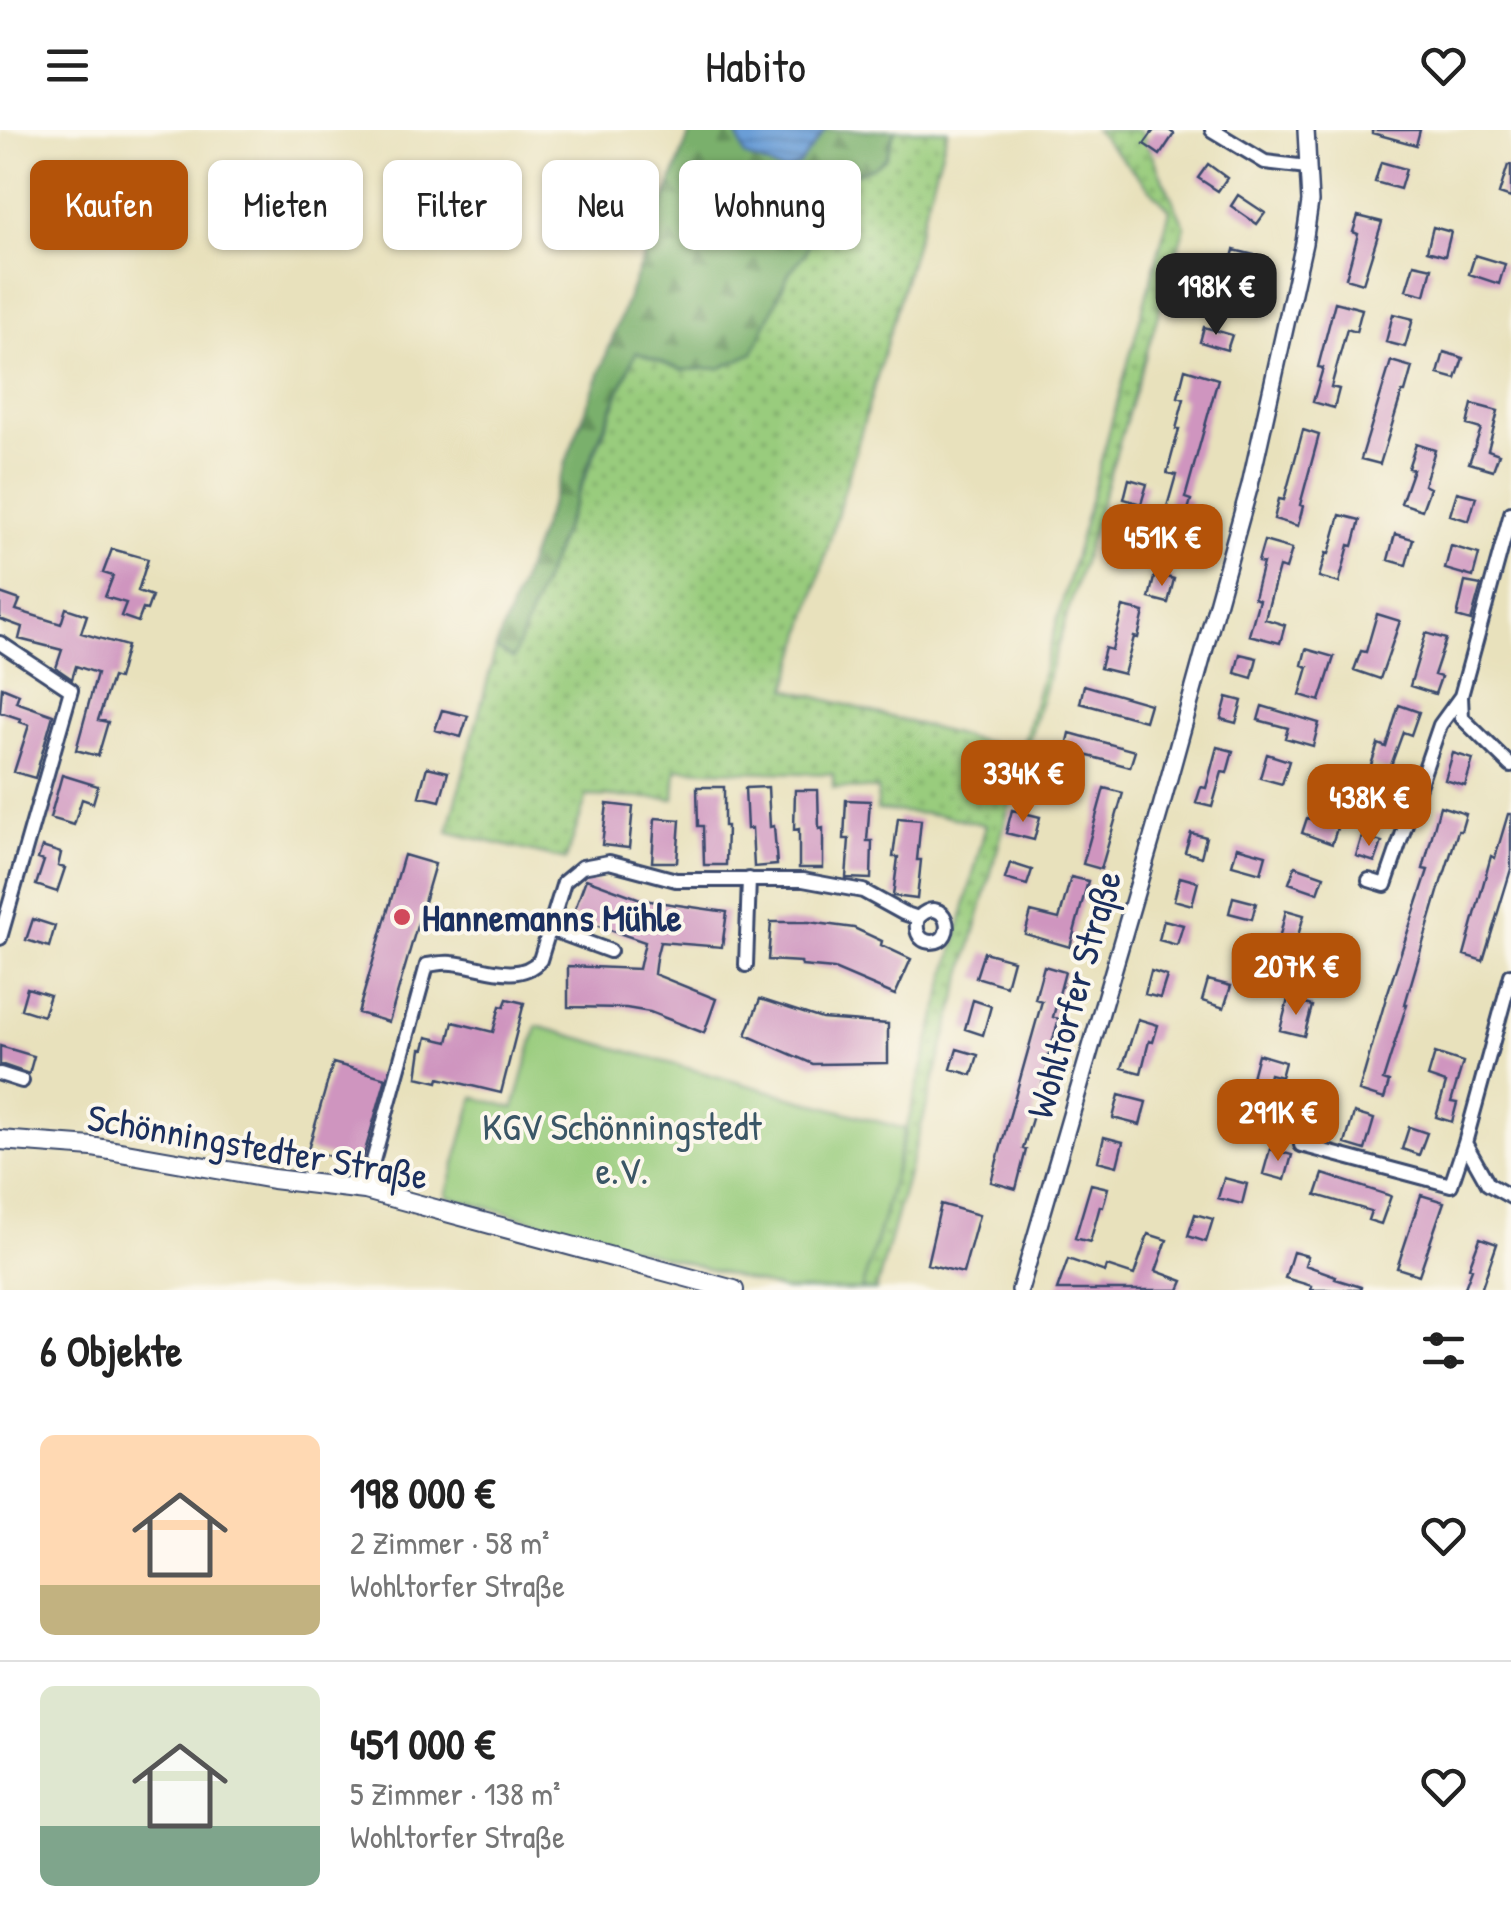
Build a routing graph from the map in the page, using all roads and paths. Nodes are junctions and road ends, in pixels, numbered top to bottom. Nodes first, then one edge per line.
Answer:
1 (1212, 130) edge
2 (1306, 130) edge
3 (1308, 166) junction
4 (1511, 513) edge
5 (0, 643) edge
6 (1461, 696) junction
7 (1511, 766) edge
8 (749, 879) junction
9 (1369, 880) dead end
10 (918, 918) dead end
11 (550, 929) junction
12 (0, 938) edge
13 (610, 951) dead end
14 (746, 965) dead end
15 (1511, 975) edge
16 (0, 1074) edge
17 (22, 1081) dead end
18 (0, 1140) edge
19 (1466, 1143) junction
20 (1301, 1145) dead end
21 (365, 1190) junction
22 (1511, 1196) edge
23 (734, 1290) edge
24 (1020, 1290) edge

1 - 3 street
2 - 3 street, Wohltorfer Straße
3 - 24 street, Wohltorfer Straße
4 - 6 street
5 - 12 street
6 - 7 street
6 - 9 street
8 - 10 street
8 - 11 street
8 - 14 street
11 - 13 street
11 - 21 street
15 - 19 street
16 - 17 street
18 - 21 main road, Schönningstedter Straße
19 - 20 street
19 - 22 street
21 - 23 main road, Schönningstedter Straße

